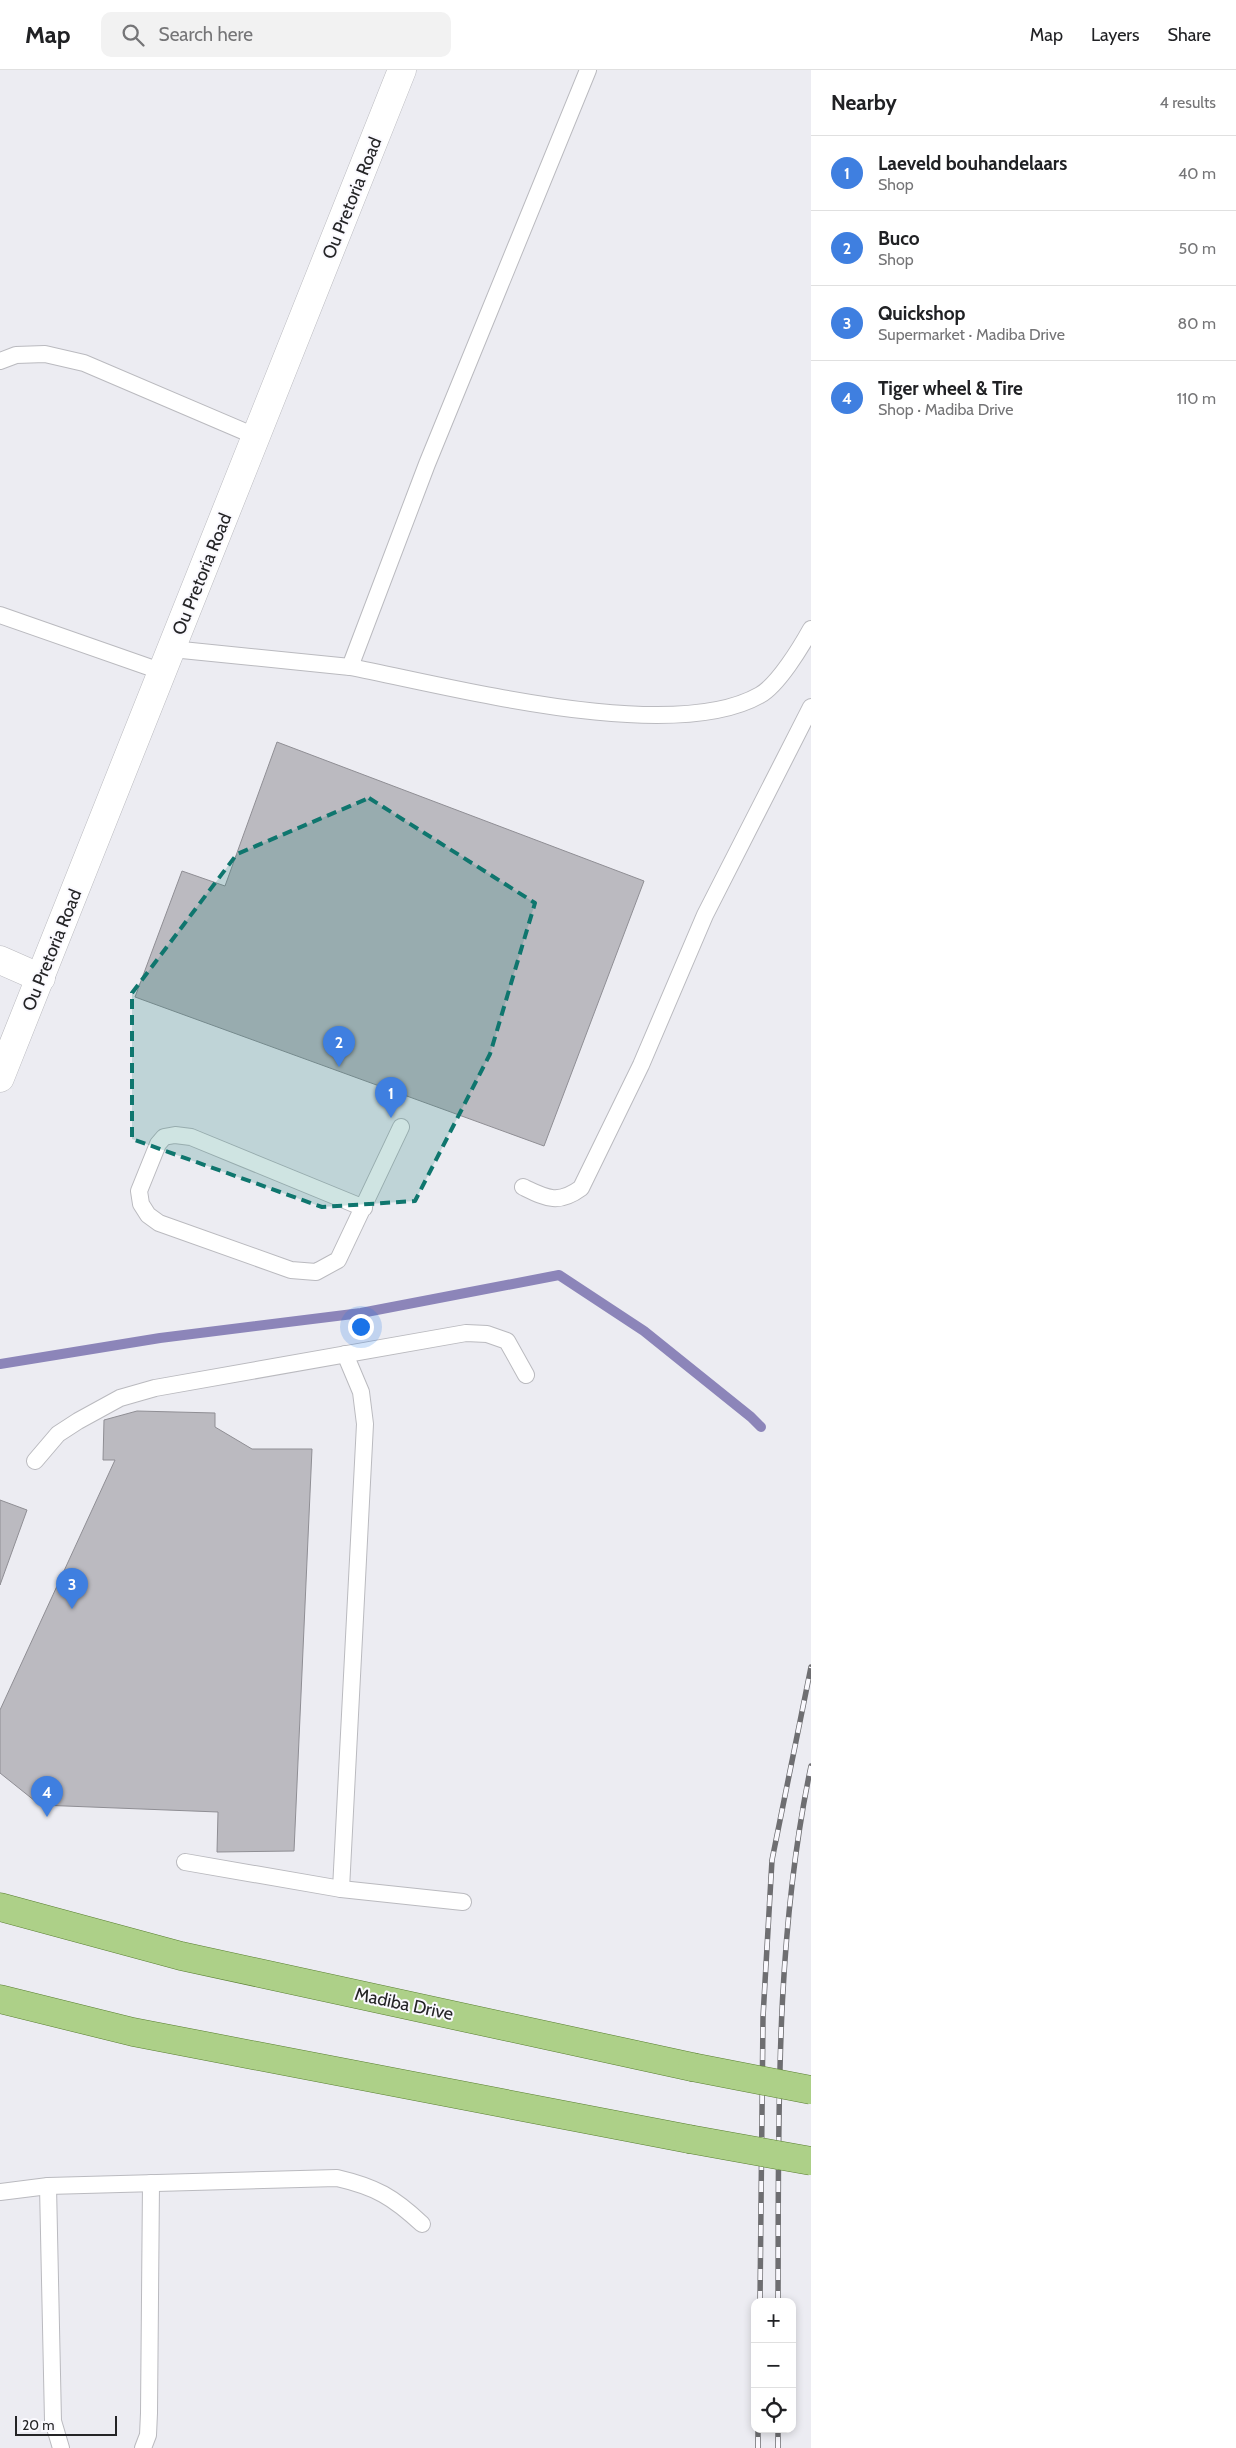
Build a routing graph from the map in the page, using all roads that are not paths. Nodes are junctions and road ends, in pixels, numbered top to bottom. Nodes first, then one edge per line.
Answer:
1 (402, 70) edge
2 (588, 70) edge
3 (0, 361) edge
4 (257, 437) junction
5 (0, 615) edge
6 (811, 629) edge
7 (168, 661) junction
8 (350, 666) junction
9 (811, 707) edge
10 (0, 960) edge
11 (41, 978) junction
12 (0, 1078) edge
13 (401, 1127) dead end
14 (523, 1188) dead end
15 (364, 1208) junction
16 (345, 1354) junction
17 (526, 1375) dead end
18 (35, 1461) dead end
19 (185, 1862) dead end
20 (341, 1888) junction
21 (463, 1902) dead end
22 (0, 1907) edge
23 (0, 1999) edge
24 (811, 2090) edge
25 (811, 2162) edge
26 (151, 2183) junction
27 (48, 2186) junction
28 (0, 2192) edge
29 (422, 2224) dead end
30 (61, 2448) edge
31 (143, 2448) edge

1 - 4 main road, Ou Pretoria Road
2 - 8 lane
3 - 4 lane
4 - 7 main road, Ou Pretoria Road
5 - 7 lane
6 - 8 lane
7 - 8 lane
7 - 11 main road, Ou Pretoria Road
9 - 14 lane
10 - 11 main road
11 - 12 main road, Ou Pretoria Road
13 - 15 lane
15 - 15 lane
16 - 17 lane
16 - 18 lane
16 - 20 lane
19 - 20 lane
20 - 21 lane
22 - 24 main road, Madiba Drive, bridge
23 - 25 main road, bridge
26 - 27 lane
26 - 29 lane
26 - 31 lane
27 - 28 lane
27 - 30 lane

